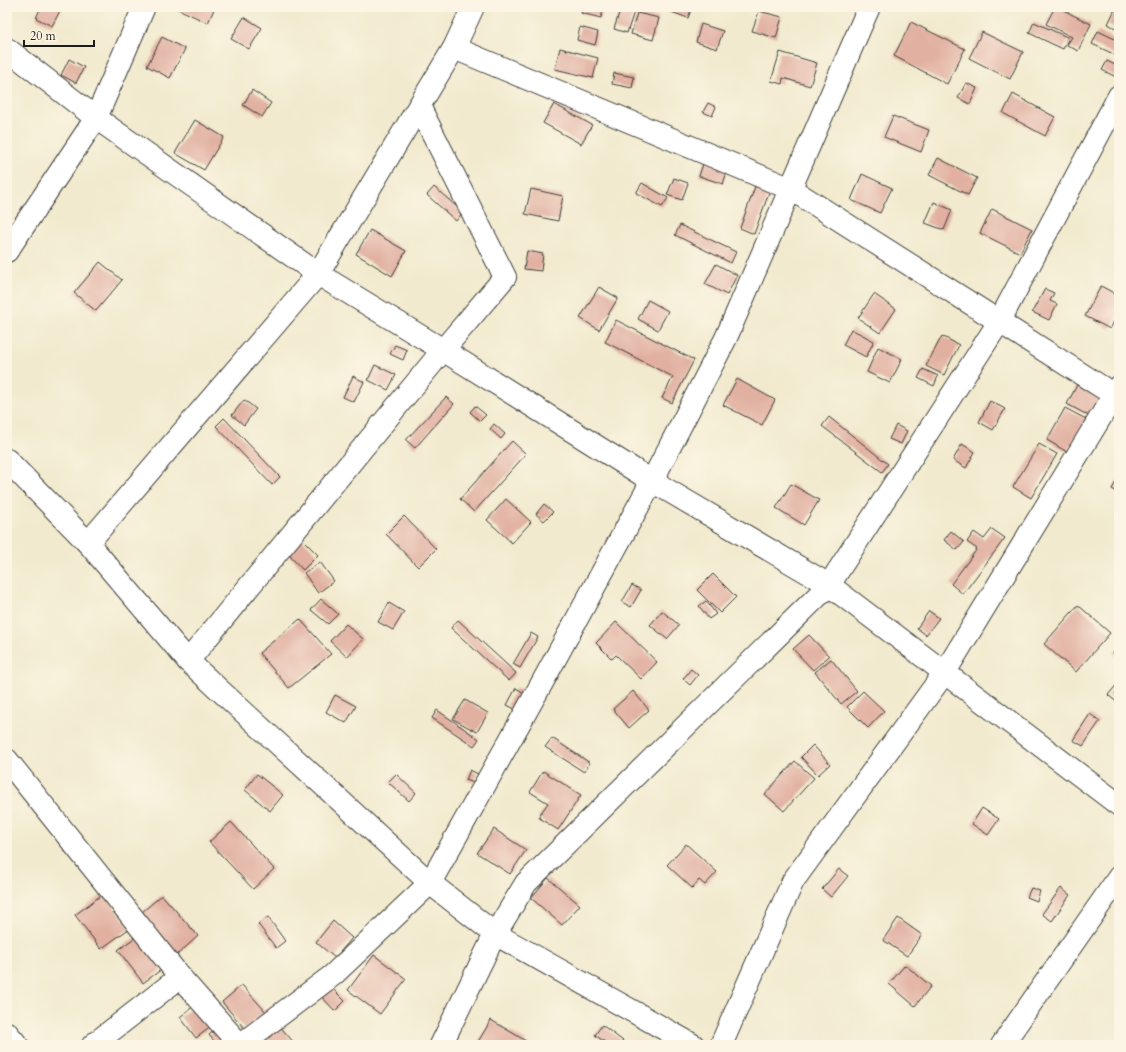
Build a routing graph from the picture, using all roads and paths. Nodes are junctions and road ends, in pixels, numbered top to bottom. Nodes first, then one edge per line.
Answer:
1 (144, 7) edge
2 (473, 7) edge
3 (869, 7) edge
4 (454, 48) junction
5 (7, 49) edge
6 (1119, 96) edge
7 (420, 106) junction
8 (96, 118) junction
9 (791, 189) junction
10 (7, 251) edge
11 (318, 274) junction
12 (999, 322) junction
13 (443, 350) junction
14 (1117, 393) edge
15 (7, 460) edge
16 (652, 482) junction
17 (88, 543) junction
18 (829, 585) junction
19 (188, 661) junction
20 (945, 672) junction
21 (7, 760) edge
22 (1119, 805) edge
23 (1119, 877) edge
24 (430, 883) junction
25 (495, 934) junction
26 (180, 977) junction
27 (7, 1033) edge
28 (17, 1045) edge
29 (93, 1045) edge
30 (441, 1045) edge
31 (693, 1045) edge
32 (721, 1045) edge
33 (1002, 1045) edge

1 - 8 street
2 - 4 street
3 - 9 street
4 - 7 street
4 - 9 street
5 - 8 street
6 - 12 street
7 - 11 street
7 - 13 street
8 - 10 street
8 - 11 street
9 - 12 street
9 - 16 street
11 - 13 street
11 - 17 street
12 - 14 street
12 - 18 street
13 - 16 street
13 - 19 street
14 - 20 street
15 - 17 street
16 - 18 street
16 - 24 street
17 - 19 street
18 - 20 street
18 - 25 street
19 - 24 street
20 - 22 street
20 - 32 street
21 - 26 street
23 - 33 street
24 - 25 street
24 - 26 street
25 - 30 street
25 - 31 street
26 - 29 street
27 - 28 street

